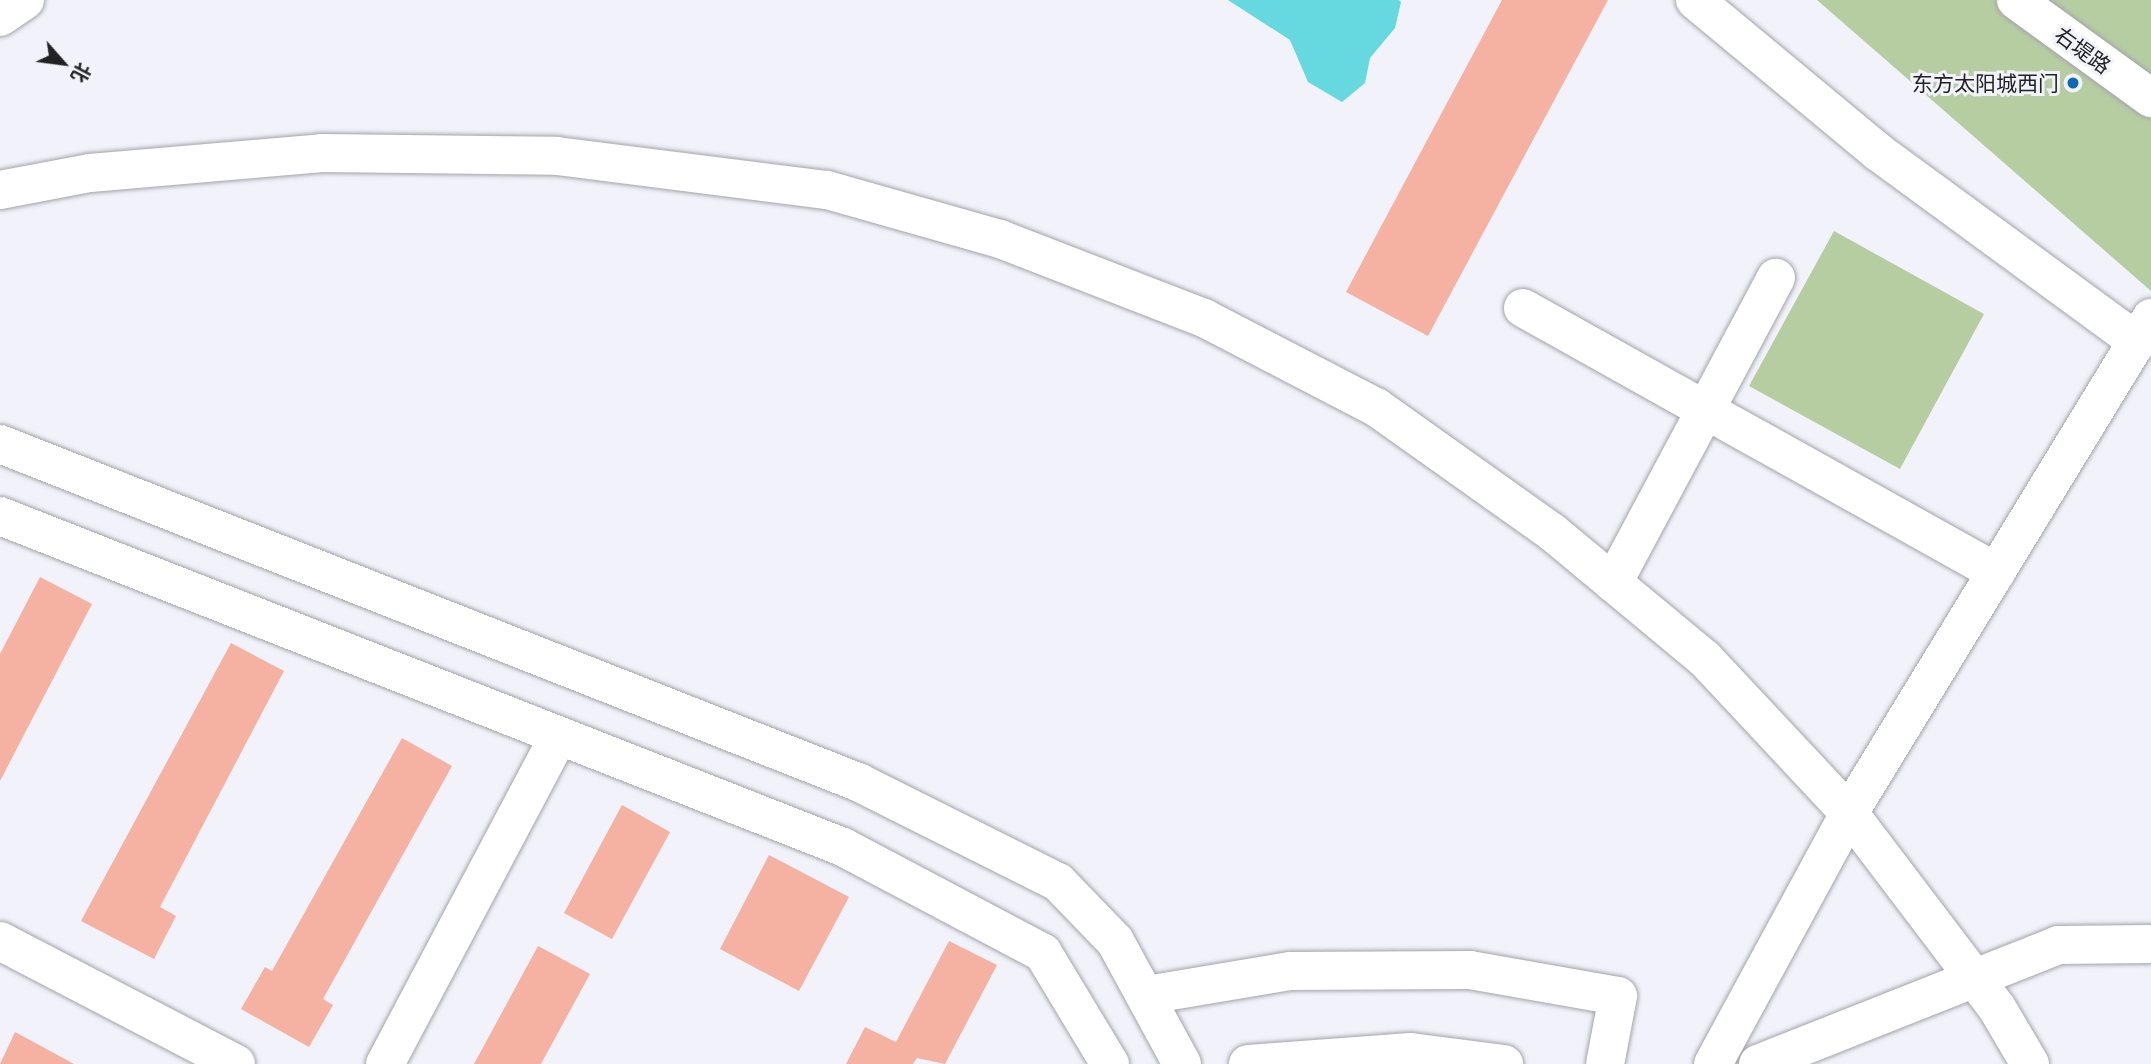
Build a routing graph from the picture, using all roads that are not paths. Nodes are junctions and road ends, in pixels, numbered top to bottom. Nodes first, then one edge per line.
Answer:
1 (24, 0) edge
2 (1695, 0) edge
3 (2016, 0) edge
4 (0, 17) edge
5 (2151, 98) edge
6 (0, 190) edge
7 (1776, 278) dead end
8 (1523, 308) dead end
9 (2144, 330) edge
10 (1710, 408) junction
11 (0, 444) edge
12 (0, 516) edge
13 (1997, 572) junction
14 (1614, 583) junction
15 (559, 736) junction
16 (1849, 813) junction
17 (0, 941) edge
18 (2151, 943) edge
19 (1972, 976) junction
20 (1147, 995) junction
21 (236, 1064) edge
22 (385, 1064) edge
23 (1110, 1064) edge
24 (1182, 1064) edge
25 (1248, 1064) edge
26 (1504, 1064) edge
27 (1605, 1064) edge
28 (1713, 1064) edge
29 (1758, 1064) edge
30 (2030, 1064) edge

1 - 4 street
2 - 9 street
3 - 5 street, 右堤路
6 - 14 street
7 - 10 street
8 - 10 street
9 - 13 street
10 - 13 street
10 - 14 street
11 - 20 street
12 - 15 street
13 - 16 street
14 - 16 street
15 - 22 street
15 - 23 street
16 - 19 street
16 - 28 street
17 - 21 street
18 - 19 street
19 - 29 street
19 - 30 street
20 - 24 street
20 - 27 street
25 - 26 street

